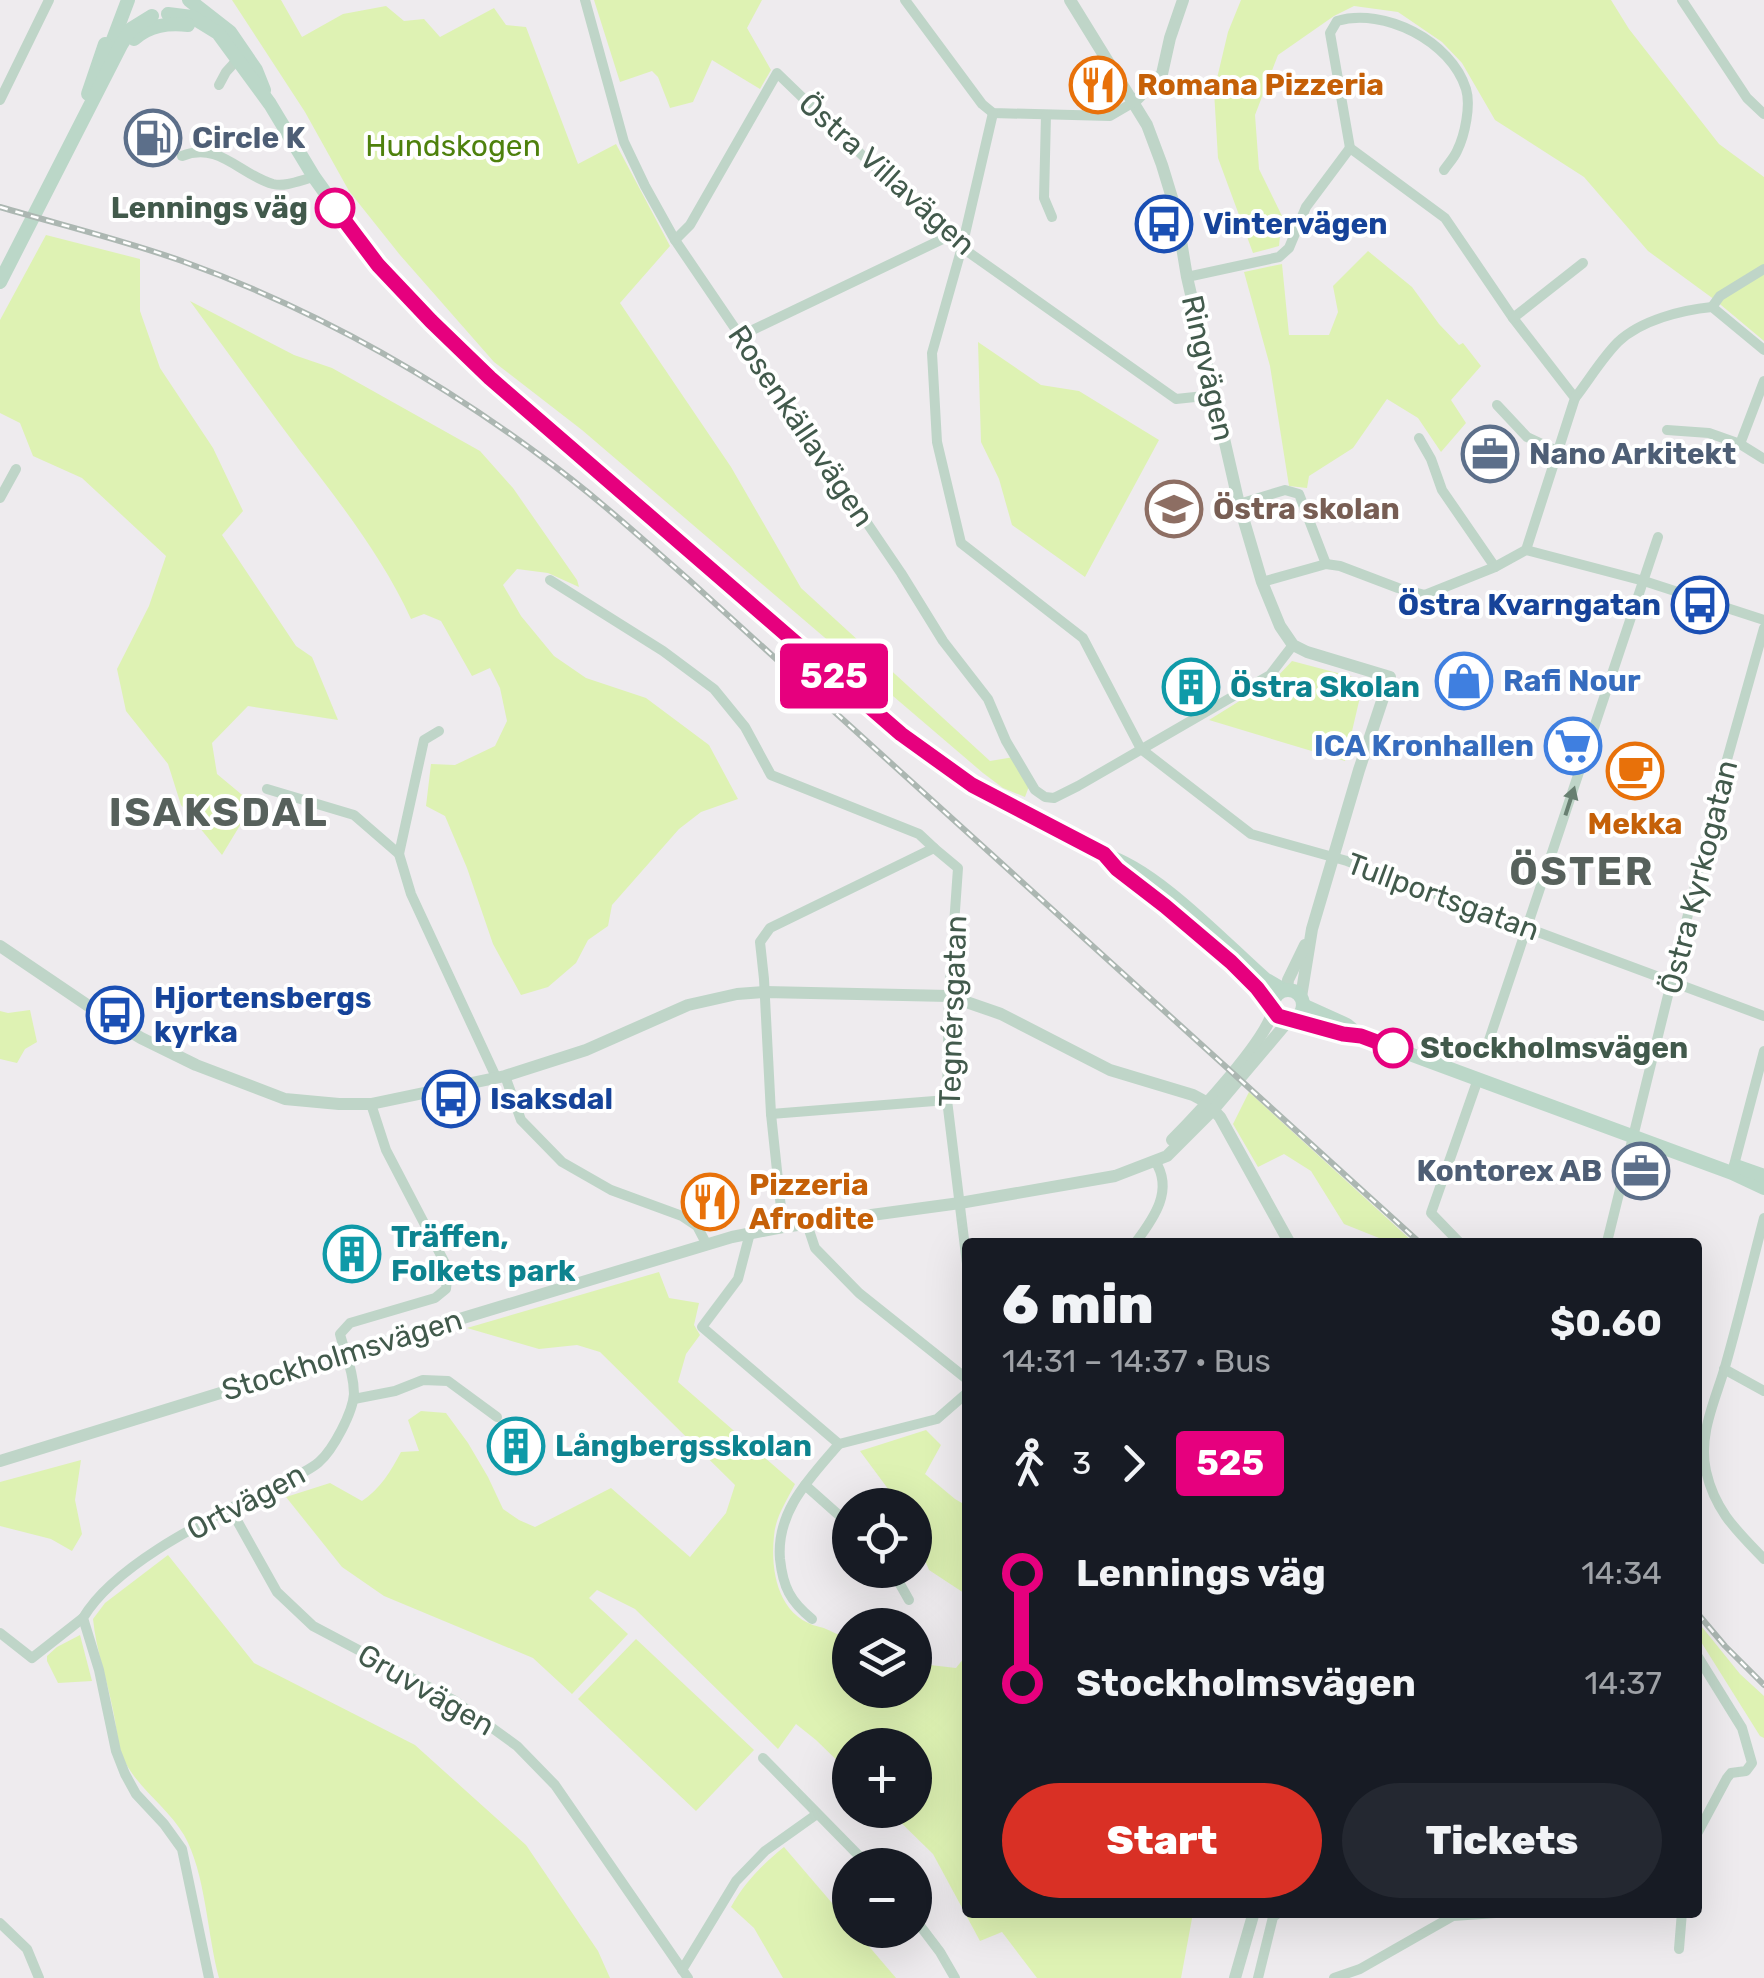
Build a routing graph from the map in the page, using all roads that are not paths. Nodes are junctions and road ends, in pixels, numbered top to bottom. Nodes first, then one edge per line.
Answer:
1 (49, 0) edge
2 (120, 0) edge
3 (130, 0) edge
4 (180, 0) edge
5 (189, 0) edge
6 (202, 0) edge
7 (585, 0) edge
8 (904, 0) edge
9 (1070, 0) edge
10 (1183, 0) edge
11 (1682, 0) edge
12 (160, 15) junction
13 (230, 32) junction
14 (236, 61) junction
15 (219, 85) dead end
16 (0, 100) edge
17 (1134, 102) junction
18 (270, 104) junction
19 (994, 113) junction
20 (1764, 114) edge
21 (1046, 115) junction
22 (82, 120) junction
23 (1350, 148) junction
24 (182, 156) dead end
25 (1444, 170) dead end
26 (314, 177) junction
27 (1052, 217) dead end
28 (947, 237) junction
29 (676, 240) junction
30 (962, 246) junction
31 (1583, 263) dead end
32 (1764, 269) edge
33 (1186, 277) junction
34 (0, 282) edge
35 (1712, 306) junction
36 (1514, 318) junction
37 (740, 336) junction
38 (1764, 350) edge
39 (1764, 382) edge
40 (1214, 395) junction
41 (1575, 398) junction
42 (1497, 405) dead end
43 (1667, 430) dead end
44 (1419, 438) dead end
45 (1740, 444) junction
46 (1557, 451) junction
47 (1764, 459) edge
48 (16, 469) dead end
49 (0, 498) edge
50 (1239, 504) junction
51 (1658, 537) dead end
52 (1526, 550) junction
53 (1326, 564) junction
54 (1495, 567) junction
55 (550, 580) dead end
56 (1644, 581) junction
57 (1262, 582) junction
58 (1764, 624) edge
59 (1293, 645) junction
60 (439, 731) dead end
61 (1141, 749) junction
62 (267, 788) dead end
63 (934, 848) junction
64 (399, 854) junction
65 (1104, 854) junction
66 (1335, 858) junction
67 (1529, 928) junction
68 (0, 946) edge
69 (1673, 982) junction
70 (765, 992) junction
71 (1294, 995) junction
72 (950, 996) junction
73 (1273, 1009) junction
74 (1764, 1016) edge
75 (1290, 1019) junction
76 (1361, 1036) junction
77 (1486, 1049) dead end
78 (1764, 1051) edge
79 (501, 1076) junction
80 (1478, 1079) junction
81 (946, 1100) junction
82 (371, 1104) junction
83 (1210, 1105) junction
84 (771, 1114) junction
85 (1634, 1136) junction
86 (1155, 1161) junction
87 (1734, 1166) junction
88 (1764, 1176) edge
89 (1764, 1188) edge
90 (960, 1204) junction
91 (1764, 1218) edge
92 (806, 1224) junction
93 (783, 1227) junction
94 (750, 1233) junction
95 (964, 1238) edge
96 (1139, 1238) edge
97 (1287, 1238) edge
98 (1454, 1238) edge
99 (1608, 1238) edge
100 (707, 1245) junction
101 (345, 1354) junction
102 (1724, 1370) junction
103 (962, 1375) edge
104 (1764, 1391) edge
105 (962, 1397) edge
106 (354, 1398) junction
107 (497, 1416) dead end
108 (1702, 1429) edge
109 (1702, 1440) edge
110 (839, 1444) junction
111 (0, 1462) edge
112 (805, 1485) junction
113 (230, 1508) junction
114 (832, 1509) edge
115 (1764, 1559) edge
116 (902, 1588) edge
117 (909, 1600) dead end
118 (83, 1618) junction
119 (812, 1619) dead end
120 (0, 1633) edge
121 (1702, 1663) edge
122 (763, 1758) dead end
123 (817, 1814) junction
124 (1702, 1825) edge
125 (851, 1848) edge
126 (1252, 1918) edge
127 (1273, 1918) edge
128 (1450, 1918) edge
129 (1682, 1918) edge
130 (0, 1922) edge
131 (932, 1941) edge
132 (1679, 1949) dead end
133 (685, 1974) edge
134 (39, 1978) edge
135 (209, 1978) edge
136 (955, 1978) edge
137 (1235, 1978) edge
138 (1258, 1978) edge
139 (1334, 1978) edge

1 - 16 street
2 - 22 main road
3 - 12 main road
3 - 22 main road
4 - 12 main road
5 - 13 main road
6 - 13 main road
7 - 29 street, Rosenkällavägen
8 - 19 street
9 - 17 street, Ringvägen
10 - 17 street
11 - 20 street
12 - 14 main road
12 - 22 main road
13 - 18 main road
14 - 15 street
14 - 18 main road
14 - 22 main road
17 - 21 street
17 - 33 street, Ringvägen
18 - 26 main road
19 - 21 street
19 - 30 street
21 - 27 street
22 - 34 main road
23 - 25 street
23 - 33 street
23 - 36 street
24 - 26 street
26 - 65 main road
28 - 29 street, Östra Villavägen
28 - 30 street, Östra Villavägen
28 - 37 street
29 - 37 street, Rosenkällavägen
30 - 40 street, Östra Villavägen
30 - 61 street
31 - 36 street
32 - 35 street
33 - 40 street, Ringvägen
35 - 38 street
35 - 41 street
36 - 41 street
37 - 61 street, Rosenkällavägen
39 - 45 street
40 - 50 street, Ringvägen
41 - 46 street
42 - 46 street
43 - 45 street
44 - 54 street
45 - 47 street
46 - 52 street
48 - 49 street
50 - 53 street
50 - 57 street, Ringvägen
51 - 56 street
52 - 54 street
52 - 56 street
53 - 54 street
53 - 57 street
55 - 63 street
56 - 58 street
67 -> 56 street
57 - 59 street, Ringvägen
58 - 69 street, Östra Kyrkogatan
59 - 61 street
59 - 66 street
60 - 64 street
61 - 66 street, Tullportsgatan
62 - 64 street
63 - 70 street
63 - 72 street, Tegnérsgatan
64 - 79 street
65 - 71 main road
65 - 73 main road
66 - 67 street, Tullportsgatan
66 - 71 street
67 - 69 street, Tullportsgatan
67 - 77 street
68 - 82 street
69 - 74 street, Tullportsgatan
69 - 85 street, Östra Kyrkogatan
70 - 72 street
70 - 79 street
70 - 84 street
71 - 73 main road
71 - 75 main road
71 - 76 main road
72 - 81 street, Tegnérsgatan
72 - 83 street
73 - 75 main road
73 - 83 street, Stockholmsvägen
75 - 76 main road
75 - 83 street, Stockholmsvägen
76 - 80 main road
78 - 87 street
79 - 82 street
79 - 100 street
80 - 85 main road
80 - 98 street
81 - 84 street
81 - 90 street, Tegnérsgatan
82 - 101 street
83 - 86 street, Stockholmsvägen
83 - 97 street
84 - 93 street
85 - 87 main road
85 - 89 main road
85 - 99 street, Östra Kyrkogatan
86 - 90 street, Stockholmsvägen
86 - 96 street
87 - 88 main road
90 - 92 street, Stockholmsvägen
90 - 95 street, Tegnérsgatan
91 - 102 street
92 - 93 street, Stockholmsvägen
92 - 103 street
93 - 94 street, Stockholmsvägen
94 - 100 street, Stockholmsvägen
94 - 110 street
100 - 101 street, Stockholmsvägen
101 - 106 street
101 - 111 street, Stockholmsvägen
102 - 104 street
102 - 108 street
105 - 110 street
106 - 107 street
106 - 113 street, Ortvägen
109 - 115 street
110 - 112 street
112 - 114 street
112 - 119 street
113 - 118 street, Ortvägen
113 - 133 street, Gruvvägen
116 - 117 street
118 - 120 street, Ortvägen
118 - 135 street
121 - 124 street
122 - 123 street
123 - 125 street
123 - 133 street
126 - 137 street
127 - 138 street
128 - 139 street
129 - 132 street
130 - 134 street
131 - 136 street

